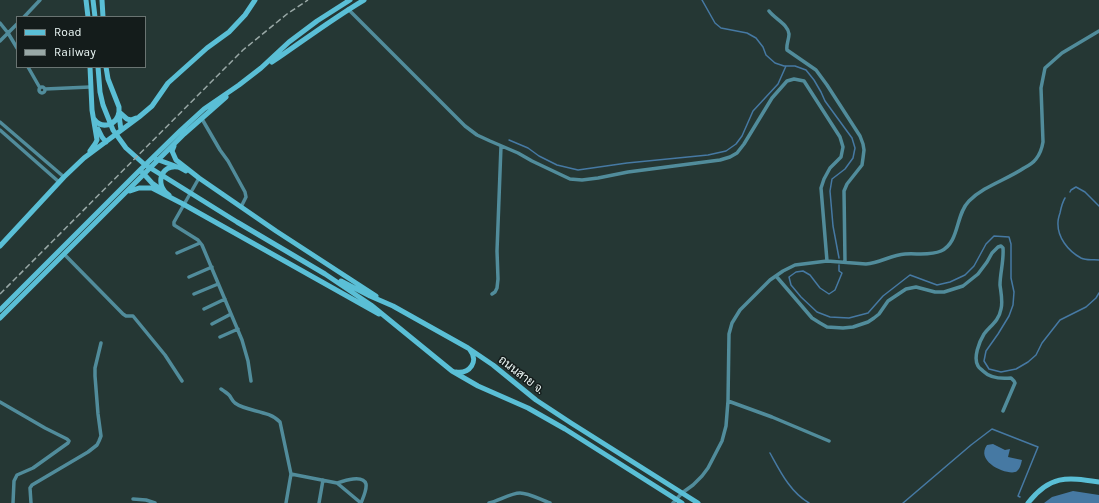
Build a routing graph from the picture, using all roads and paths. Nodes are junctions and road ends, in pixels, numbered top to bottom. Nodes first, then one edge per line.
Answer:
1 (40, 0) edge
2 (86, 0) edge
3 (94, 0) edge
4 (102, 0) edge
5 (255, 0) edge
6 (350, 0) edge
7 (364, 0) edge
8 (343, 4) junction
9 (348, 9) junction
10 (769, 11) dead end
11 (25, 16) edge
12 (88, 16) edge
13 (95, 16) edge
14 (103, 16) edge
15 (0, 23) edge
16 (16, 25) edge
17 (1099, 31) edge
18 (8, 33) junction
19 (0, 41) edge
20 (16, 46) edge
21 (29, 68) edge
22 (90, 68) edge
23 (98, 68) edge
24 (106, 68) edge
25 (261, 68) junction
26 (90, 87) junction
27 (233, 90) junction
28 (119, 113) junction
29 (93, 117) junction
30 (139, 117) junction
31 (202, 119) junction
32 (0, 122) edge
33 (97, 122) junction
34 (0, 130) edge
35 (121, 130) junction
36 (106, 142) junction
37 (175, 144) junction
38 (501, 146) junction
39 (84, 158) junction
40 (156, 159) junction
41 (177, 167) junction
42 (140, 170) junction
43 (144, 175) junction
44 (64, 177) junction
45 (199, 178) junction
46 (59, 182) junction
47 (165, 192) junction
48 (126, 193) junction
49 (183, 204) junction
50 (241, 207) junction
51 (200, 243) junction
52 (1, 244) edge
53 (177, 253) dead end
54 (64, 254) junction
55 (827, 261) junction
56 (846, 262) junction
57 (212, 267) junction
58 (325, 274) junction
59 (776, 276) junction
60 (189, 277) dead end
61 (218, 284) junction
62 (194, 294) dead end
63 (492, 294) dead end
64 (225, 299) junction
65 (13, 301) junction
66 (393, 306) junction
67 (204, 309) dead end
68 (0, 310) edge
69 (231, 314) junction
70 (0, 318) edge
71 (387, 318) junction
72 (212, 324) dead end
73 (238, 330) junction
74 (220, 337) dead end
75 (101, 343) dead end
76 (468, 348) junction
77 (452, 371) junction
78 (182, 381) dead end
79 (251, 381) dead end
80 (221, 389) dead end
81 (728, 401) junction
82 (0, 402) edge
83 (1003, 411) dead end
84 (829, 441) dead end
85 (291, 474) junction
86 (323, 480) junction
87 (1099, 482) edge
88 (337, 483) junction
89 (682, 493) junction
90 (134, 499) dead end
91 (675, 501) edge
92 (13, 503) edge
93 (31, 503) edge
94 (155, 503) edge
95 (286, 503) edge
96 (319, 503) edge
97 (489, 503) edge
98 (550, 503) edge
99 (682, 503) edge
100 (698, 503) edge
101 (1028, 503) edge

1 - 11 street
2 - 12 main road
3 - 13 main road
4 - 14 main road
5 - 30 main road
6 - 8 main road
7 - 9 main road
8 - 9 main road
8 - 25 main road
9 - 25 main road
9 - 38 street
10 - 56 street
15 - 18 street
16 - 18 street
17 - 56 street
18 - 19 street
18 - 20 street
21 - 26 street
22 - 26 main road
23 - 58 main road, ถนนสาย จ.
24 - 28 main road
25 - 27 main road
26 - 29 main road
27 - 31 main road
27 - 40 main road
28 - 30 main road
28 - 33 main road
28 - 35 main road
29 - 33 main road
29 - 39 main road
30 - 35 main road
31 - 37 main road
31 - 50 street
32 - 44 street
33 - 36 main road
34 - 46 street
35 - 36 main road
36 - 39 main road
37 - 40 main road
37 - 45 main road
38 - 55 street
38 - 63 street
39 - 44 main road
40 - 41 main road
40 - 42 main road
40 - 43 main road
41 - 45 main road
41 - 47 main road
42 - 43 main road
42 - 65 main road
43 - 47 main road
43 - 48 main road
44 - 46 main road
45 - 49 street
45 - 50 main road
46 - 52 main road
47 - 49 main road
48 - 49 main road
48 - 54 main road
49 - 51 street
49 - 71 main road
50 - 66 main road
51 - 53 street
51 - 57 street
54 - 65 main road
54 - 78 street
55 - 56 street
55 - 59 street
57 - 60 street
57 - 61 street
58 - 66 main road, ถนนสาย จ.
58 - 71 main road, ถนนสาย จ.
59 - 81 street
59 - 83 street
61 - 62 street
61 - 64 street
64 - 67 street
64 - 69 street
65 - 68 main road
65 - 70 main road
66 - 76 main road, ถนนสาย จ.
69 - 72 street
69 - 73 street
71 - 77 main road, ถนนสาย จ.
73 - 74 street
73 - 79 street
75 - 93 street
76 - 77 main road
76 - 89 main road, ถนนสาย จ.
77 - 91 main road, ถนนสาย จ.
80 - 85 street
81 - 84 street
81 - 89 street
82 - 92 street
85 - 86 street
85 - 95 street
86 - 88 street
86 - 96 street
87 - 101 main road
88 - 88 street
89 - 91 street
89 - 100 main road, ถนนสาย จ.
90 - 94 street
91 - 99 main road, ถนนสาย จ.
97 - 98 street

